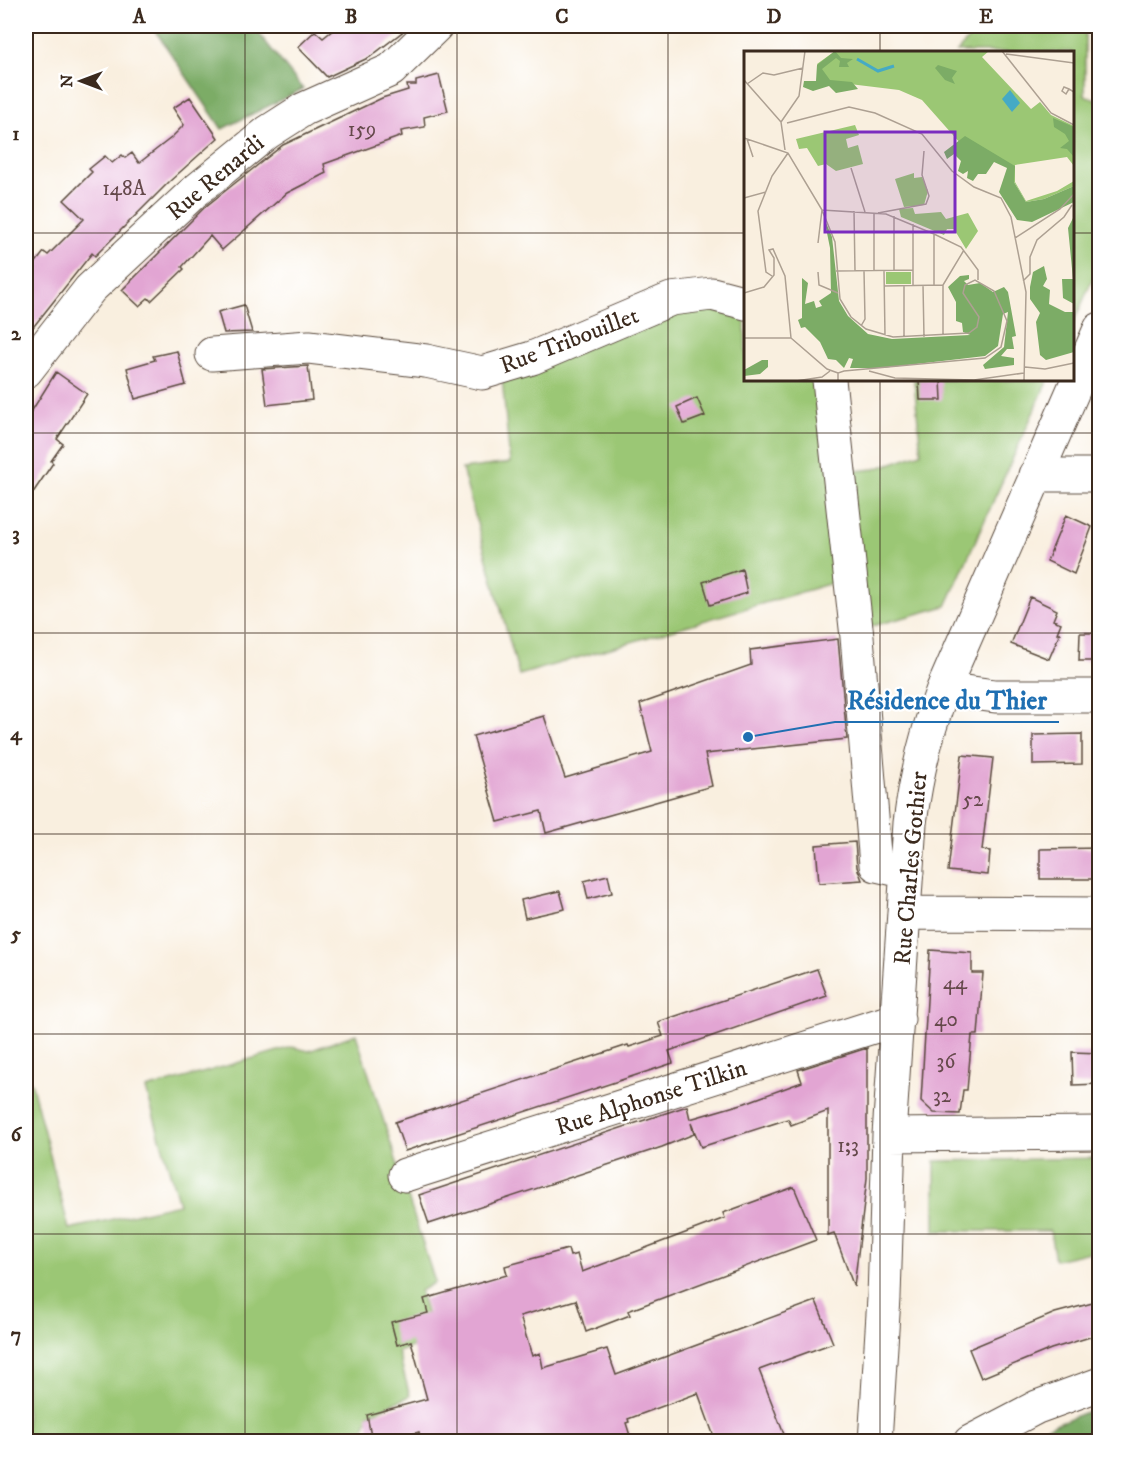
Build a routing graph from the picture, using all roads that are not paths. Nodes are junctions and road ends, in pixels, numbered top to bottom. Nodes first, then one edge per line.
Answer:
1 (436, 26) edge
2 (744, 302) edge
3 (1100, 329) edge
4 (212, 354) dead end
5 (26, 371) edge
6 (828, 381) edge
7 (1035, 475) junction
8 (1100, 475) edge
9 (943, 689) junction
10 (1100, 696) edge
11 (907, 872) junction
12 (904, 913) junction
13 (1100, 914) edge
14 (898, 1020) junction
15 (1100, 1133) edge
16 (890, 1135) junction
17 (405, 1175) dead end
18 (1100, 1384) edge
19 (875, 1442) edge
20 (970, 1442) edge

1 - 5 street, Rue Renardi
2 - 4 street, Rue Tribouillet
3 - 7 street, Rue Charles Gothier
6 - 11 street
7 - 8 street
7 - 9 street, Rue Charles Gothier
9 - 10 street
9 - 11 street, Rue Charles Gothier
11 - 12 street, Rue Charles Gothier
12 - 13 street
12 - 14 street, Rue Charles Gothier
14 - 16 street, Rue Charles Gothier
14 - 17 street, Rue Alphonse Tilkin
15 - 16 street
16 - 19 street, Rue Charles Gothier
18 - 20 street

